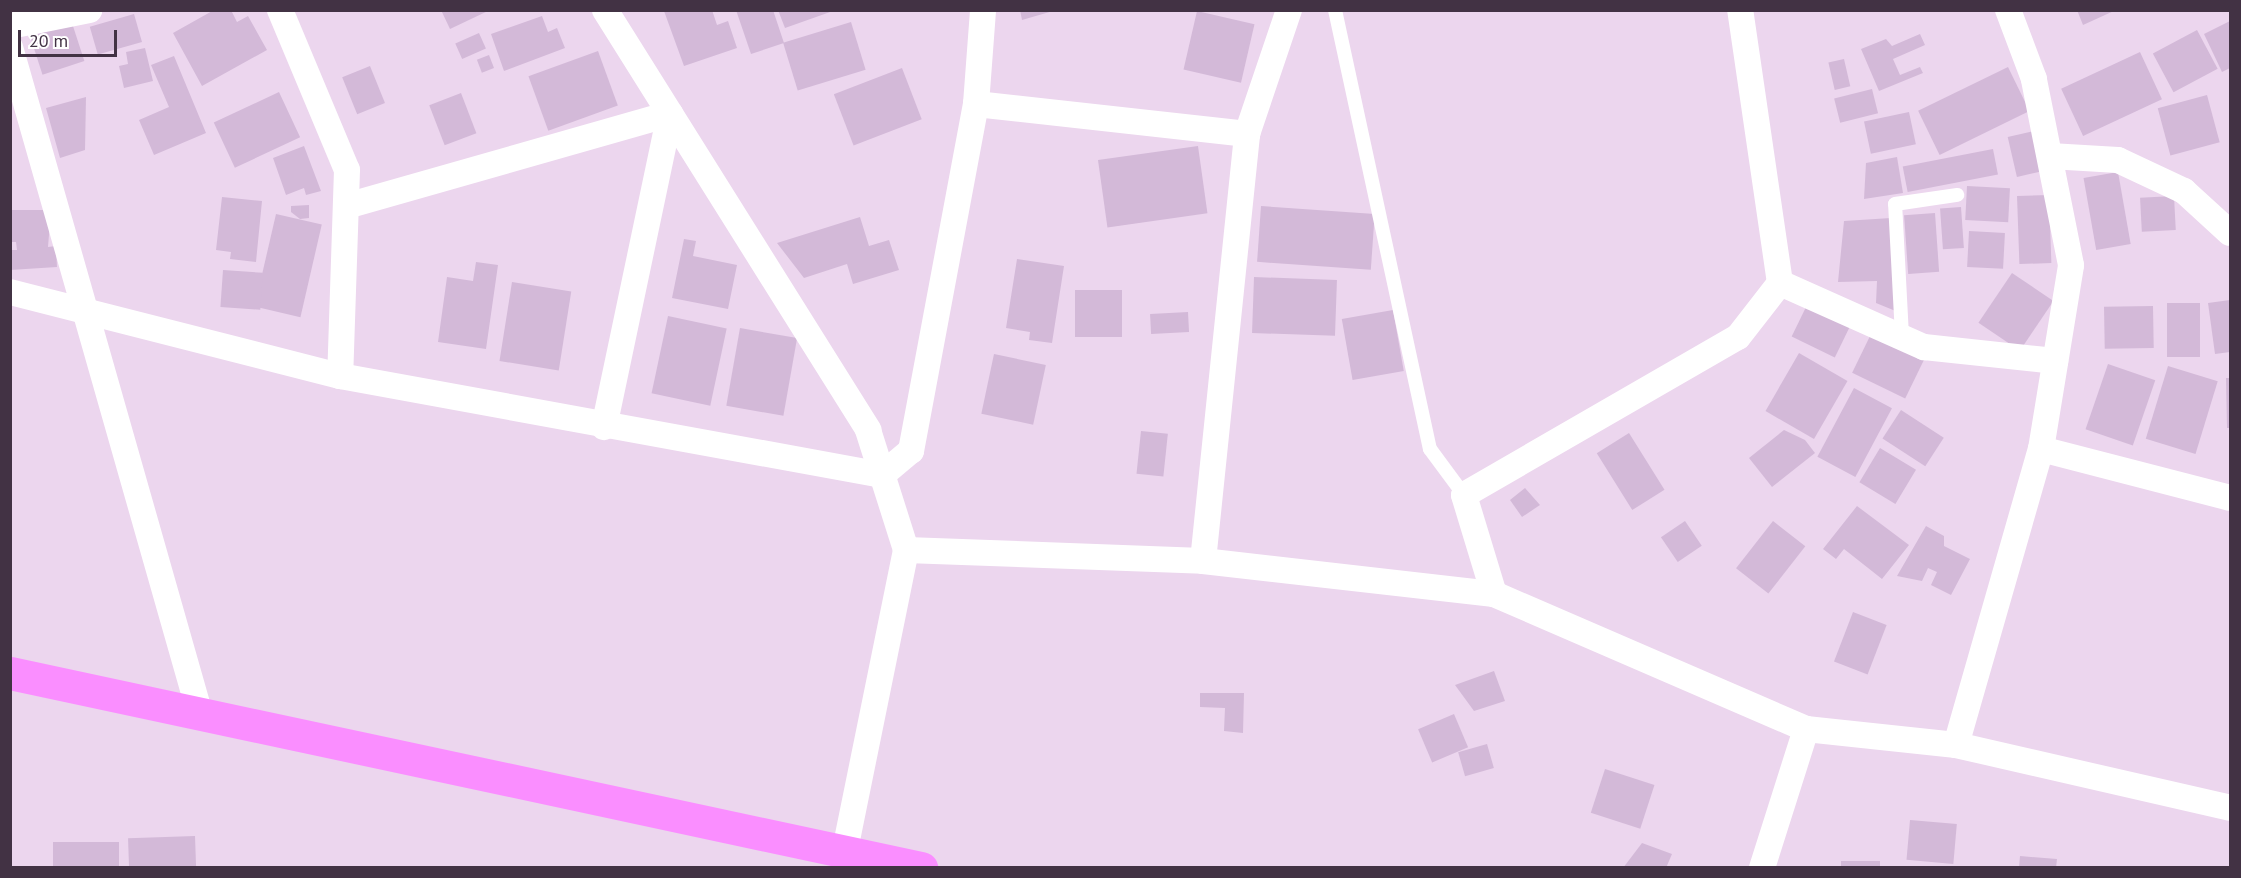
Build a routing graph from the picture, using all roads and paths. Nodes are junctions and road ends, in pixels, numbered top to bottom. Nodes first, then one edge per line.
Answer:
1 (89, 10) edge
2 (280, 10) edge
3 (605, 10) edge
4 (983, 10) edge
5 (1289, 10) edge
6 (1335, 10) edge
7 (1740, 10) edge
8 (2008, 10) edge
9 (10, 26) edge
10 (10, 47) edge
11 (976, 104) junction
12 (670, 114) junction
13 (1247, 134) junction
14 (2049, 156) junction
15 (1957, 195) dead end
16 (350, 205) junction
17 (2230, 233) edge
18 (1780, 283) junction
19 (10, 292) edge
20 (89, 310) junction
21 (1902, 336) junction
22 (2055, 361) junction
23 (340, 376) junction
24 (604, 427) junction
25 (2041, 448) junction
26 (882, 475) junction
27 (1464, 495) junction
28 (2230, 498) edge
29 (906, 550) junction
30 (1203, 561) junction
31 (1494, 594) junction
32 (10, 673) edge
33 (200, 714) junction
34 (1806, 729) junction
35 (1956, 746) junction
36 (2230, 808) edge
37 (845, 851) junction
38 (921, 867) edge
39 (1762, 867) edge

1 - 9 street
2 - 16 street
3 - 12 street
4 - 11 street
5 - 13 street
6 - 27 lane
7 - 18 street
8 - 14 street
10 - 20 street
11 - 13 street
11 - 26 street
12 - 16 street
12 - 24 street
12 - 26 street
13 - 30 street
14 - 17 street
14 - 22 street
15 - 21 lane
16 - 23 street
18 - 21 street
18 - 27 street
19 - 20 street
20 - 23 street
20 - 33 street
21 - 22 street
22 - 25 street
23 - 24 street
24 - 26 street
25 - 28 street
25 - 35 street
26 - 29 street
27 - 31 street
29 - 30 street
29 - 37 street
30 - 31 street
31 - 34 street
32 - 33 main road
33 - 37 main road
34 - 35 street
34 - 39 street
35 - 36 street
37 - 38 main road

